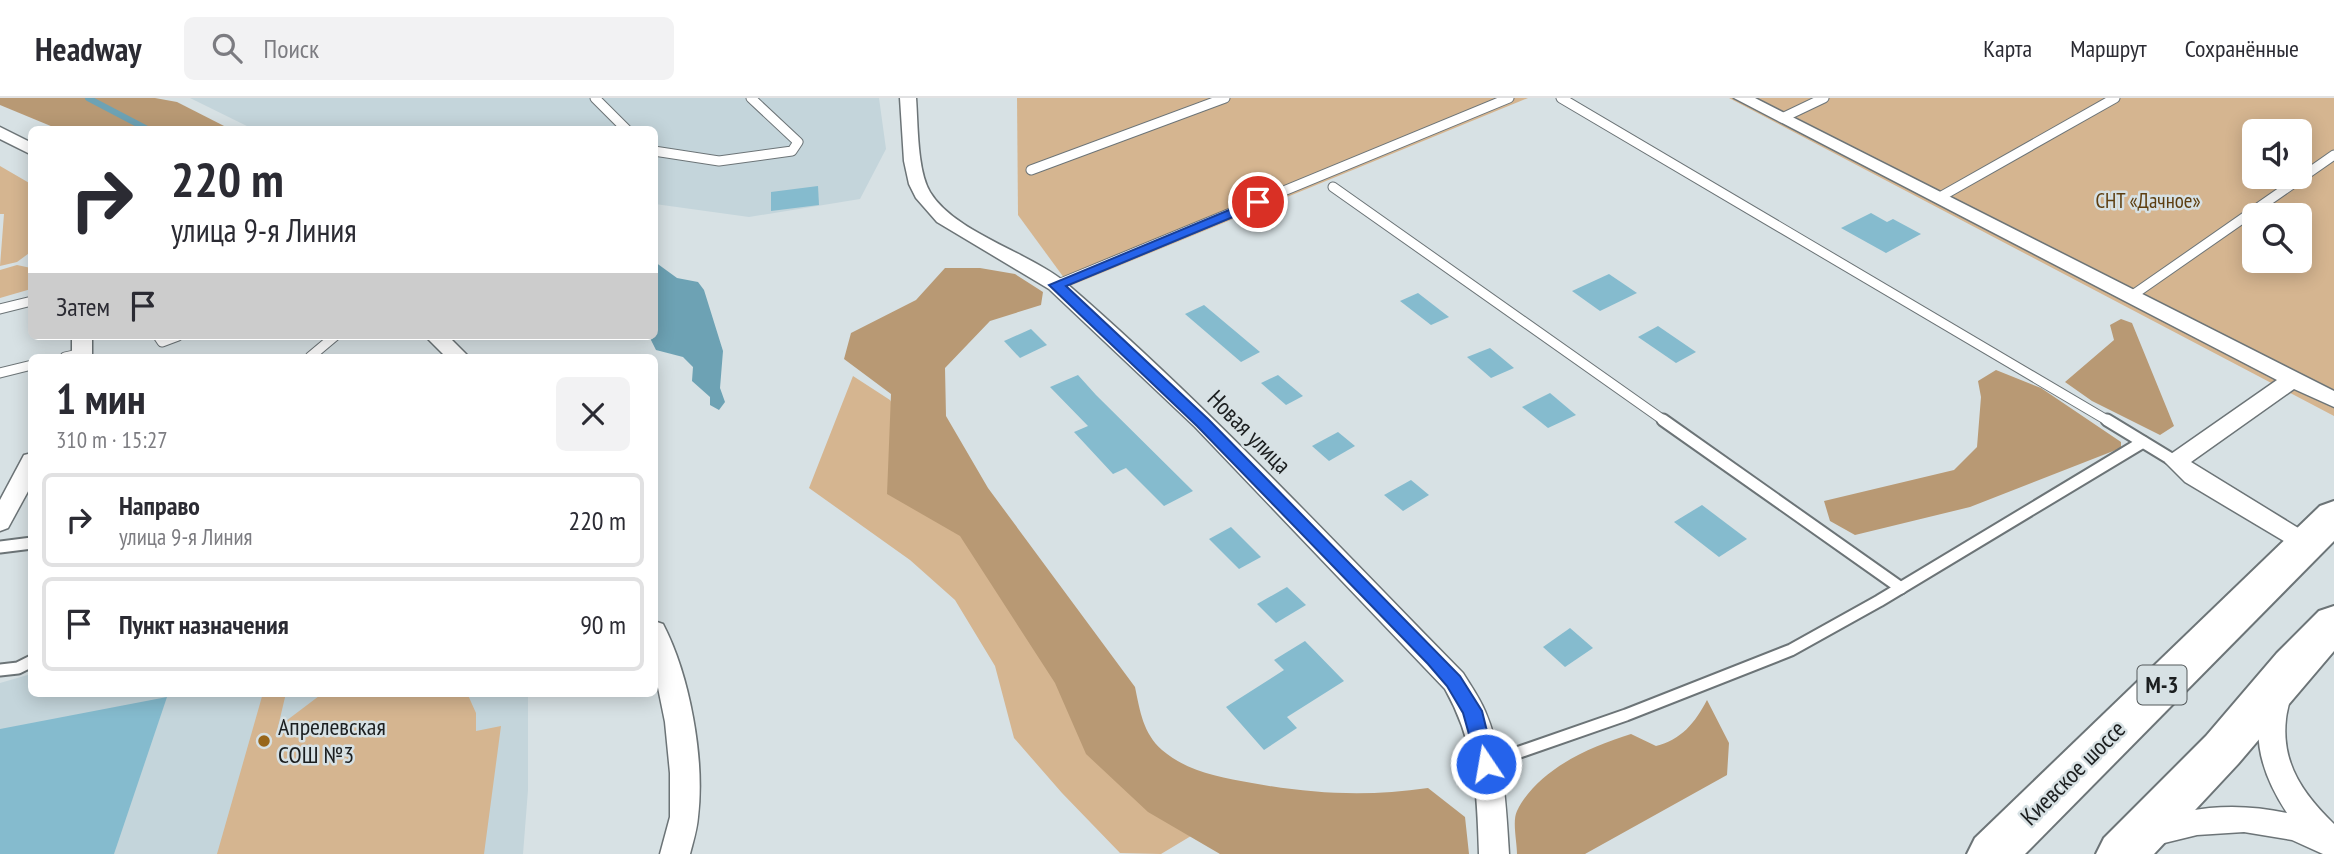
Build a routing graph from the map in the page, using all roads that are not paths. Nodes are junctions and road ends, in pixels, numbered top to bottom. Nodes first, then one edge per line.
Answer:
1 (596, 98) edge
2 (751, 98) edge
3 (908, 98) edge
4 (1225, 98) edge
5 (1509, 98) edge
6 (1560, 98) edge
7 (1742, 98) edge
8 (1824, 98) edge
9 (2115, 98) edge
10 (1782, 118) junction
11 (623, 126) edge
12 (0, 132) edge
13 (28, 148) edge
14 (658, 152) edge
15 (2334, 155) edge
16 (1031, 170) dead end
17 (1333, 187) dead end
18 (1940, 197) junction
19 (1056, 285) junction
20 (2130, 297) junction
21 (28, 302) edge
22 (0, 309) edge
23 (330, 340) edge
24 (439, 340) edge
25 (314, 354) edge
26 (455, 354) edge
27 (28, 366) edge
28 (0, 373) edge
29 (2293, 379) junction
30 (2334, 400) edge
31 (2143, 442) junction
32 (2176, 462) junction
33 (28, 469) edge
34 (0, 523) edge
35 (2320, 530) edge
36 (28, 544) edge
37 (0, 547) edge
38 (1901, 588) junction
39 (2334, 623) edge
40 (658, 638) edge
41 (28, 663) edge
42 (2293, 666) junction
43 (0, 670) edge
44 (1486, 764) junction
45 (2334, 843) edge
46 (2127, 847) edge
47 (676, 854) edge
48 (1493, 854) edge
49 (1992, 854) edge

1 - 11 lane
2 - 14 lane
3 - 19 street, Новая улица
4 - 16 lane
5 - 19 lane
6 - 31 lane
7 - 10 street
8 - 10 lane
9 - 18 lane
10 - 18 street
12 - 13 street
15 - 20 lane
17 - 38 lane
18 - 20 street
19 - 44 street, Новая улица
20 - 29 street
21 - 22 lane
23 - 25 lane
24 - 26 street
27 - 28 lane
29 - 30 street
29 - 32 street
31 - 32 lane
31 - 38 lane
32 - 35 street
33 - 34 street
35 - 49 highway, Киевское шоссе / М-3
36 - 37 lane
38 - 44 lane
39 - 42 highway
40 - 47 street
41 - 43 lane
42 - 45 street
42 - 46 highway
44 - 48 street, Новая улица
45 - 46 street

